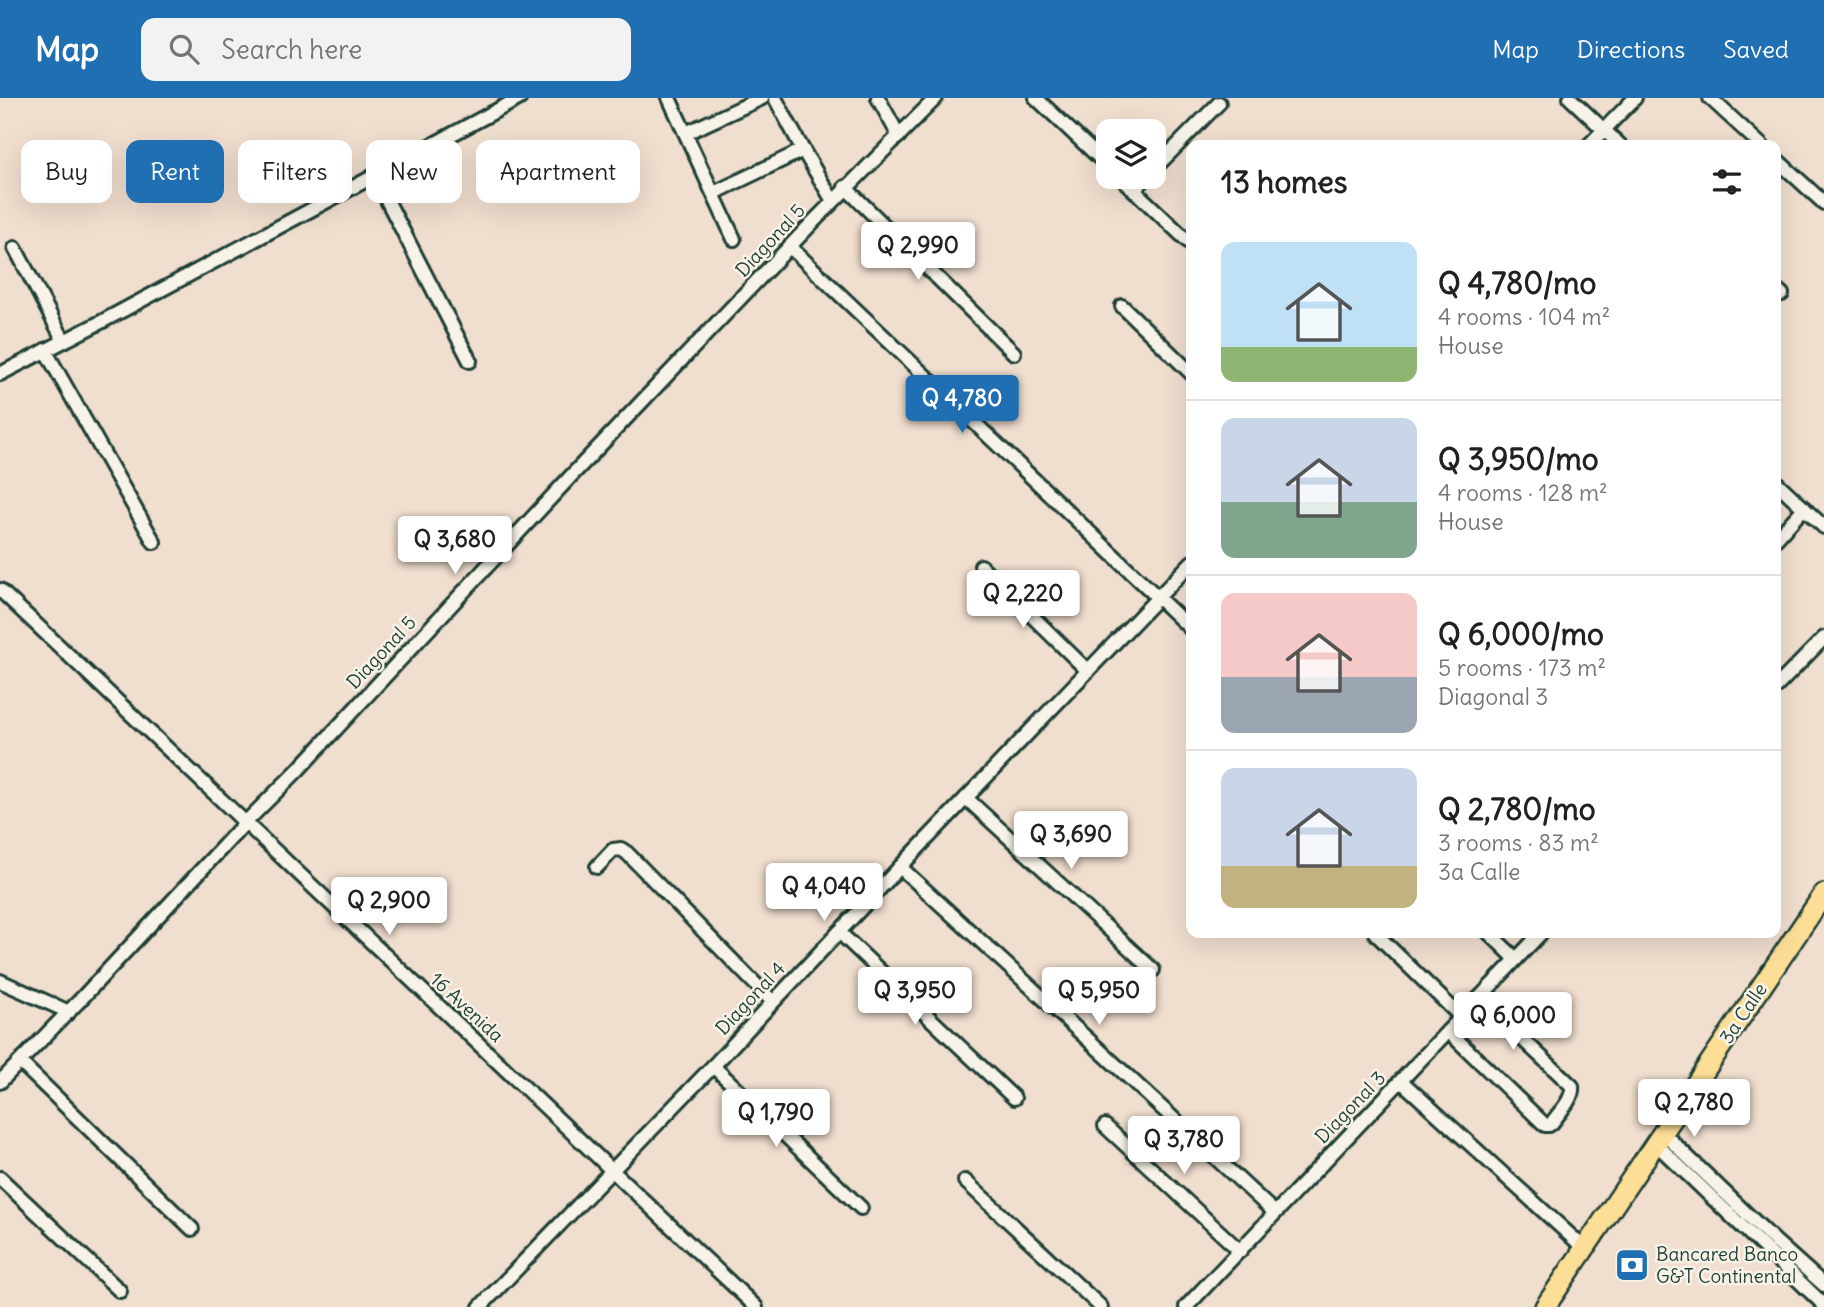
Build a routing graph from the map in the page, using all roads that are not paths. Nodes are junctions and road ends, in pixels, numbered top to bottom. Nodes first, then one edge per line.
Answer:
1 (520, 98) edge
2 (669, 98) edge
3 (762, 98) edge
4 (775, 98) edge
5 (878, 98) edge
6 (936, 98) edge
7 (1036, 98) edge
8 (1570, 98) edge
9 (1635, 98) edge
10 (1710, 98) edge
11 (1219, 103) dead end
12 (1604, 130) junction
13 (686, 133) junction
14 (899, 136) junction
15 (440, 140) edge
16 (1594, 140) edge
17 (1615, 140) edge
18 (1756, 140) edge
19 (803, 150) junction
20 (1096, 155) edge
21 (1166, 157) edge
22 (1781, 164) edge
23 (366, 179) edge
24 (845, 187) junction
25 (1134, 190) edge
26 (714, 193) junction
27 (833, 201) junction
28 (389, 203) edge
29 (1824, 203) edge
30 (734, 239) dead end
31 (1186, 239) edge
32 (790, 247) junction
33 (15, 248) dead end
34 (1122, 306) dead end
35 (64, 341) junction
36 (45, 350) junction
37 (1014, 353) dead end
38 (470, 360) dead end
39 (1186, 368) edge
40 (0, 374) edge
41 (1781, 487) edge
42 (1804, 508) junction
43 (1824, 527) edge
44 (1781, 533) edge
45 (154, 542) dead end
46 (981, 565) dead end
47 (1186, 568) edge
48 (0, 590) edge
49 (1157, 598) junction
50 (1186, 625) edge
51 (1824, 638) edge
52 (1088, 671) junction
53 (1781, 679) edge
54 (966, 798) junction
55 (245, 823) junction
56 (597, 867) dead end
57 (900, 867) junction
58 (1824, 894) edge
59 (839, 932) junction
60 (1380, 938) edge
61 (1494, 938) edge
62 (1536, 938) edge
63 (1516, 958) junction
64 (1153, 970) dead end
65 (0, 981) edge
66 (1479, 998) junction
67 (774, 1002) junction
68 (69, 1012) junction
69 (1461, 1017) junction
70 (1448, 1031) junction
71 (20, 1062) junction
72 (713, 1066) junction
73 (1401, 1081) junction
74 (0, 1082) edge
75 (1014, 1098) dead end
76 (1105, 1126) dead end
77 (1659, 1137) junction
78 (611, 1170) junction
79 (0, 1178) edge
80 (965, 1181) dead end
81 (1717, 1193) junction
82 (861, 1208) dead end
83 (1275, 1213) junction
84 (192, 1229) dead end
85 (1584, 1248) junction
86 (1240, 1251) junction
87 (1824, 1285) edge
88 (120, 1291) dead end
89 (1824, 1305) edge
90 (480, 1307) edge
91 (756, 1307) edge
92 (1101, 1307) edge
93 (1186, 1307) edge
94 (1545, 1307) edge

1 - 15 street
2 - 13 street
3 - 13 street
4 - 19 street
5 - 14 street
6 - 14 street, Diagonal 5
7 - 20 street
8 - 12 street
9 - 12 street
10 - 18 street
11 - 21 street
12 - 16 street
12 - 17 street
13 - 26 street
14 - 24 street, Diagonal 5
19 - 26 street
19 - 27 street
22 - 29 street
23 - 35 street
24 - 27 street, Diagonal 5
24 - 37 street
25 - 31 street
26 - 30 street
27 - 32 street, Diagonal 5
28 - 38 street
32 - 49 street
32 - 55 street, Diagonal 5
33 - 35 street
34 - 39 street
35 - 36 street
36 - 40 street
36 - 45 street
41 - 42 street
42 - 43 street
42 - 44 street
46 - 52 street
47 - 49 street, Diagonal 4
48 - 55 street, 16 Avenida
49 - 50 street
49 - 52 street, Diagonal 4
51 - 53 street
52 - 54 street, Diagonal 4
54 - 57 street, Diagonal 4
54 - 64 street
55 - 68 street, Diagonal 5
55 - 78 street, 16 Avenida
56 - 67 street
57 - 59 street, Diagonal 4
57 - 83 street
58 - 77 main road, 3a Calle
59 - 67 street, Diagonal 4
59 - 75 street
60 - 69 street
61 - 63 street
62 - 63 street, Diagonal 3
63 - 66 street, Diagonal 3
65 - 68 street
66 - 69 street, Diagonal 3
66 - 70 street
67 - 72 street, Diagonal 4
68 - 71 street, Diagonal 5
69 - 70 street, Diagonal 3
70 - 73 street, Diagonal 3
71 - 74 street, Diagonal 5
71 - 84 street
72 - 78 street, Diagonal 4
72 - 82 street
73 - 83 street, Diagonal 3
73 - 85 street
76 - 86 street
77 - 81 street
77 - 85 main road, 3a Calle
78 - 90 street, Diagonal 4
78 - 91 street, 16 Avenida
79 - 88 street
80 - 92 street
81 - 87 street
81 - 89 street
83 - 86 street, Diagonal 3
85 - 94 main road, 3a Calle
86 - 93 street, Diagonal 3

